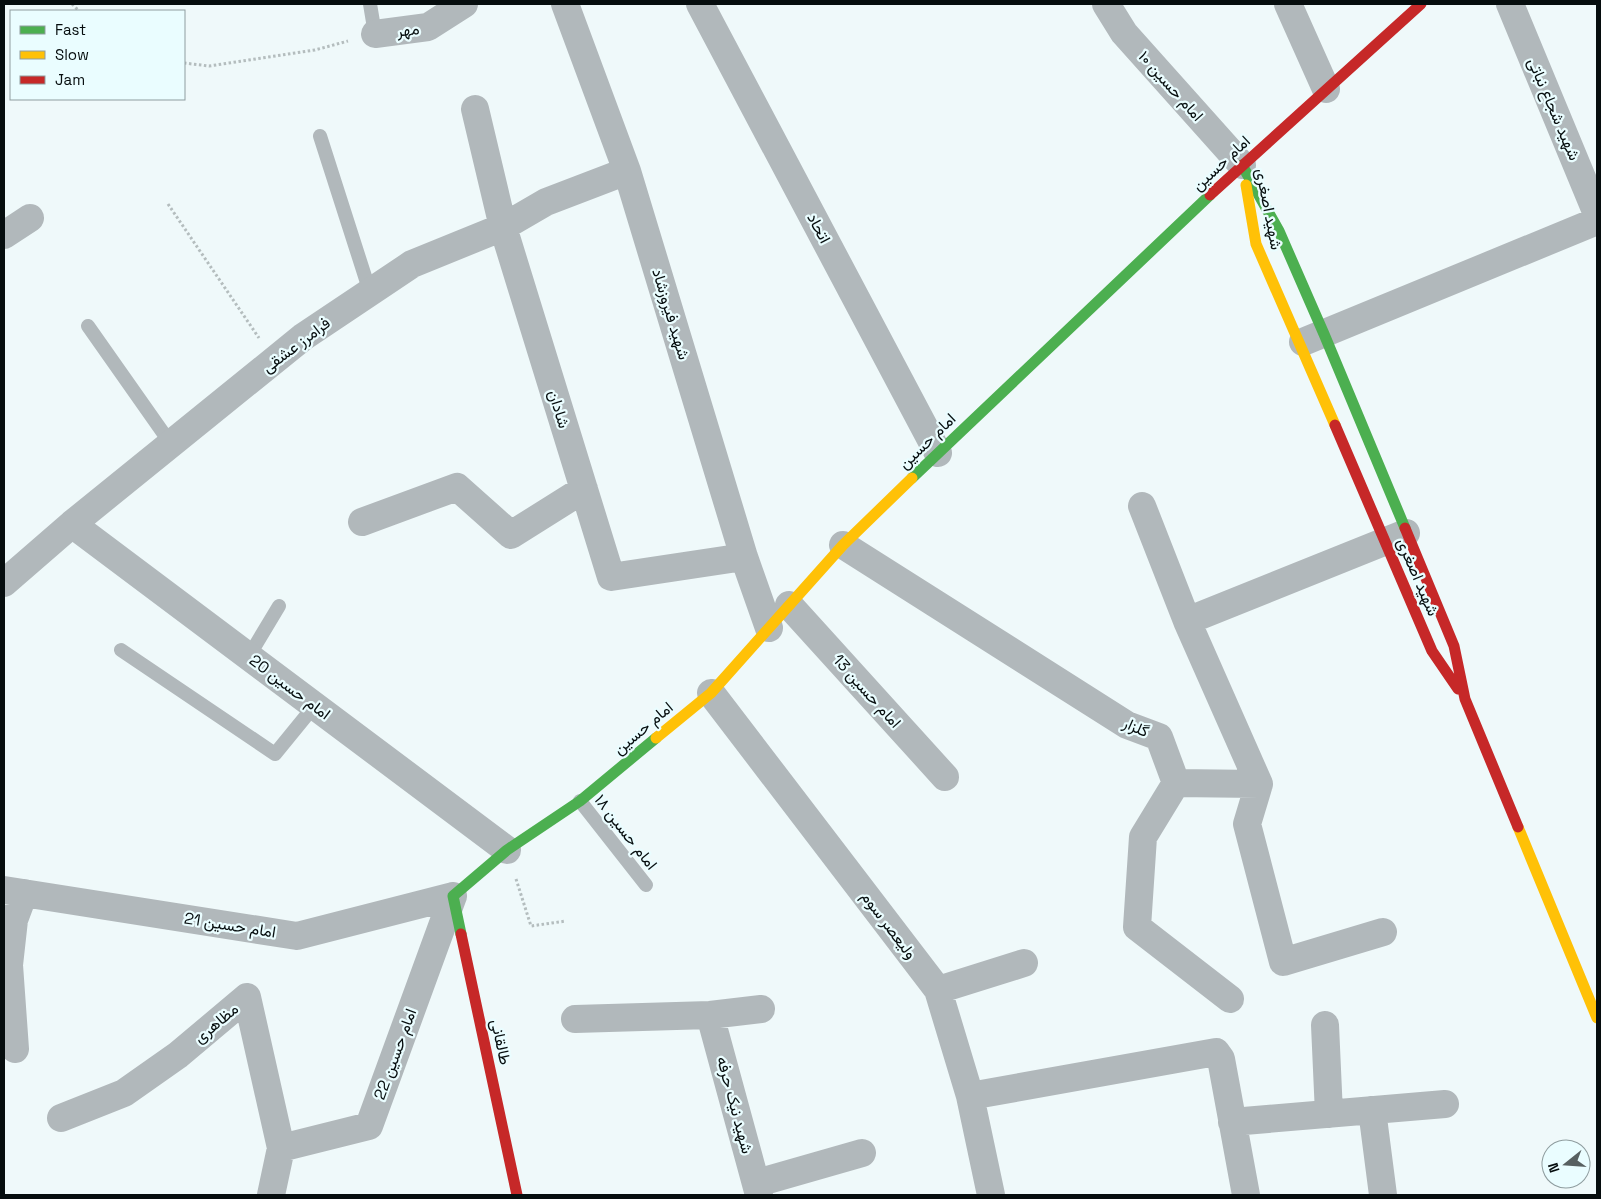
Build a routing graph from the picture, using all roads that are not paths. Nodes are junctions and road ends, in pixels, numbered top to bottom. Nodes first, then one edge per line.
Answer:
1 (370, 4) edge
2 (464, 4) edge
3 (565, 4) edge
4 (700, 4) edge
5 (1106, 4) edge
6 (1288, 4) edge
7 (1421, 4) edge
8 (1510, 4) edge
9 (375, 34) joint
10 (1326, 89) junction
11 (474, 110) dead end
12 (320, 136) dead end
13 (1242, 165) junction
14 (627, 171) junction
15 (1597, 214) edge
16 (30, 218) dead end
17 (1597, 221) edge
18 (503, 227) junction
19 (4, 235) edge
20 (370, 292) junction
21 (88, 326) dead end
22 (1312, 339) junction
23 (171, 444) junction
24 (938, 453) junction
25 (584, 489) junction
26 (1142, 506) dead end
27 (362, 522) dead end
28 (72, 524) junction
29 (1396, 537) junction
30 (842, 546) junction
31 (744, 557) junction
32 (4, 583) edge
33 (789, 605) junction
34 (280, 606) dead end
35 (1187, 621) junction
36 (768, 628) junction
37 (121, 650) dead end
38 (249, 656) junction
39 (710, 693) junction
40 (1465, 699) junction
41 (315, 705) junction
42 (946, 777) dead end
43 (1176, 783) junction
44 (1259, 784) junction
45 (580, 801) junction
46 (508, 850) junction
47 (646, 885) dead end
48 (14, 891) edge
49 (453, 896) junction
50 (1384, 932) dead end
51 (1024, 963) dead end
52 (938, 990) junction
53 (1230, 999) dead end
54 (761, 1009) dead end
55 (710, 1015) junction
56 (1597, 1018) edge
57 (575, 1019) dead end
58 (1325, 1025) dead end
59 (15, 1049) dead end
60 (970, 1096) junction
61 (1445, 1104) dead end
62 (1372, 1110) junction
63 (1329, 1114) junction
64 (61, 1118) dead end
65 (1232, 1122) junction
66 (281, 1148) junction
67 (862, 1153) dead end
68 (758, 1189) edge
69 (271, 1195) edge
70 (517, 1195) edge
71 (991, 1195) edge
72 (1246, 1195) edge
73 (1383, 1195) edge

1 - 9 lane
2 - 9 street, مهر
3 - 14 street, شهید فیروزشاد
4 - 24 street, اتحاد
5 - 13 street, امام حسین ۱۰
6 - 10 street
7 - 10 street, امام حسین
8 - 15 street, شهید شجاع نباتی
10 - 13 street, امام حسین
11 - 18 street, شادان
12 - 20 lane
13 - 22 street, شهید اصغری
13 - 22 street, شهید اصغری
13 - 24 street, امام حسین
14 - 18 street, فرامرز عشقی
14 - 31 street, شهید فیروزشاد
16 - 19 street
17 - 22 street
18 - 20 street, فرامرز عشقی
18 - 25 street, شادان
20 - 23 street, فرامرز عشقی
21 - 23 lane
22 - 29 street, شهید اصغری
22 - 29 street, شهید اصغری
23 - 28 street, فرامرز عشقی
24 - 30 street, امام حسین
25 - 27 street
25 - 31 street, شادان
26 - 35 street
28 - 32 street, فرامرز عشقی
28 - 38 street, امام حسین 20
29 - 35 street
29 - 40 street, شهید اصغری
29 - 40 street, شهید اصغری
30 - 33 street, امام حسین
30 - 43 street, گلزار
31 - 36 street, شهید فیروزشاد
33 - 36 street, امام حسین
33 - 42 street, امام حسین 13
34 - 38 lane
35 - 44 street
36 - 39 street, امام حسین
37 - 41 lane
38 - 41 street, امام حسین 20
39 - 45 street, امام حسین
39 - 52 street, ولیعصر سوم
40 - 56 street, شهید اصغری
41 - 46 street, امام حسین 20
43 - 44 street
43 - 53 street
44 - 50 street
45 - 46 street, امام حسین
45 - 47 lane, امام حسین ۱۸
46 - 49 street, امام حسین
48 - 49 street, امام حسین 21
48 - 59 street
49 - 66 street, امام حسین 22
49 - 70 street, طالقانی
51 - 52 street
52 - 60 street, ولیعصر سوم
54 - 55 street
55 - 57 street
55 - 68 street, شهید نیک حرفه
58 - 63 street
60 - 65 street
60 - 71 street, ولیعصر سوم
61 - 62 street
62 - 63 street
62 - 73 street
63 - 65 street
64 - 66 street, مظاهری
65 - 72 street
66 - 69 street, مظاهری
67 - 68 street

